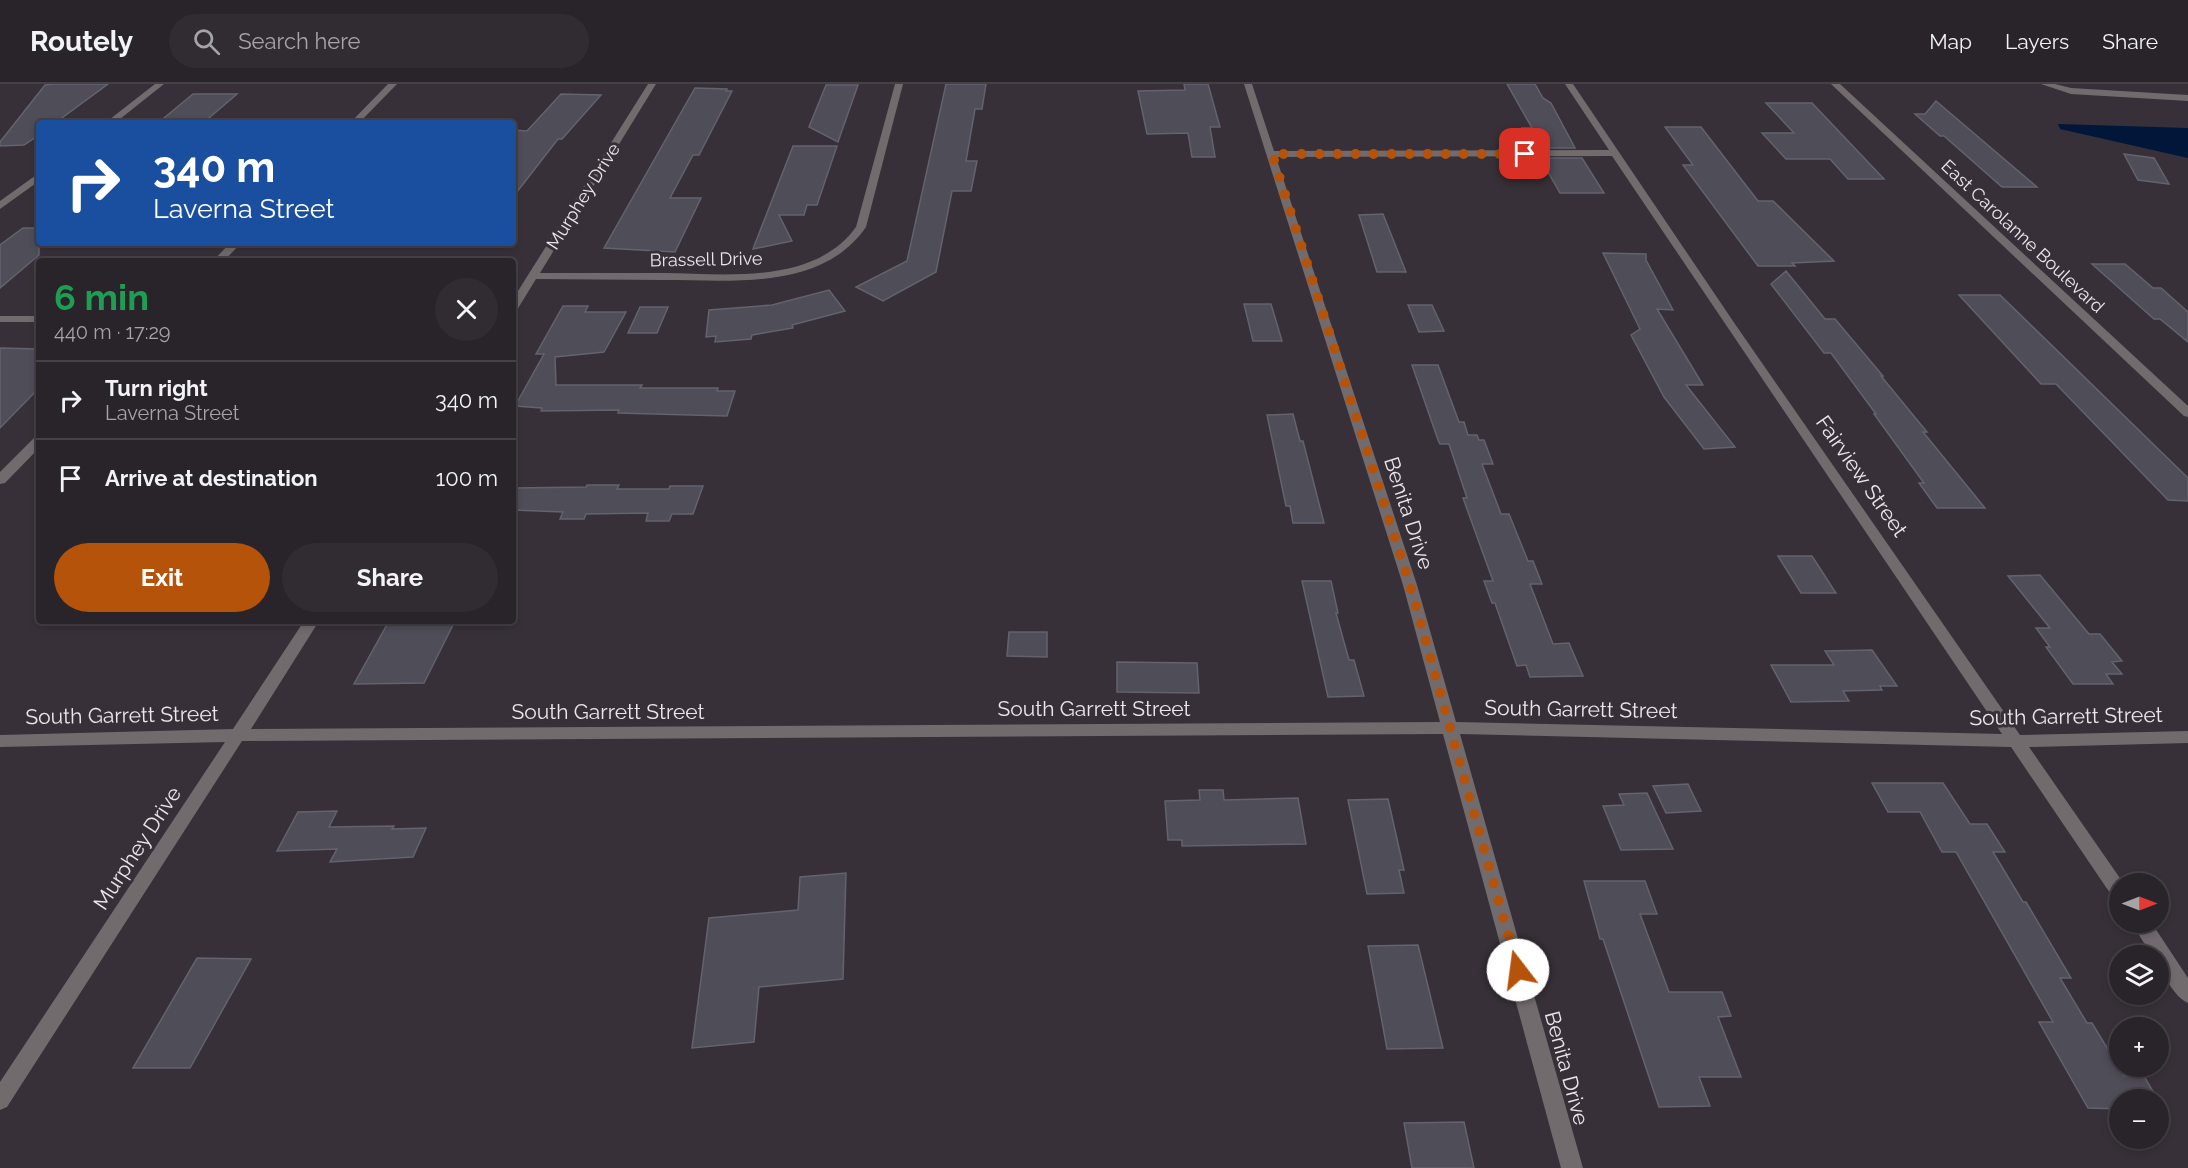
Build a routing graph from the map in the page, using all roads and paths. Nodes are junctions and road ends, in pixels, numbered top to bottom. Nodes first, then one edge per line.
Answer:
1 (160, 84) edge
2 (393, 84) edge
3 (652, 84) edge
4 (899, 84) edge
5 (1248, 84) edge
6 (1569, 84) edge
7 (1834, 84) edge
8 (2045, 84) edge
9 (2188, 98) edge
10 (113, 120) edge
11 (357, 120) edge
12 (1617, 153) junction
13 (1272, 154) junction
14 (36, 178) edge
15 (0, 206) edge
16 (233, 246) edge
17 (221, 258) edge
18 (533, 276) junction
19 (516, 303) edge
20 (0, 319) edge
21 (36, 319) edge
22 (2188, 413) edge
23 (36, 444) edge
24 (0, 480) edge
25 (310, 624) edge
26 (1452, 728) junction
27 (238, 735) junction
28 (2188, 737) edge
29 (0, 741) edge
30 (2017, 741) junction
31 (2109, 877) edge
32 (2147, 933) edge
33 (2188, 994) edge
34 (0, 1100) edge
35 (1572, 1168) edge

1 - 10 street
2 - 11 street
3 - 18 street, Murphey Drive
4 - 18 street, Brassell Drive
5 - 13 street, Benita Drive
6 - 12 street, Fairview Street
7 - 22 street, East Carolanne Boulevard
8 - 9 street
12 - 13 street
12 - 30 street, Fairview Street
13 - 26 street, Benita Drive
14 - 15 street
16 - 17 street
18 - 19 street, Murphey Drive
20 - 21 street
23 - 24 street
25 - 27 street, Murphey Drive
26 - 27 street, South Garrett Street
26 - 30 street, South Garrett Street
26 - 35 street, Benita Drive
27 - 29 street, South Garrett Street
27 - 34 street, Murphey Drive
28 - 30 street, South Garrett Street
30 - 31 street, Fairview Street
32 - 33 street

